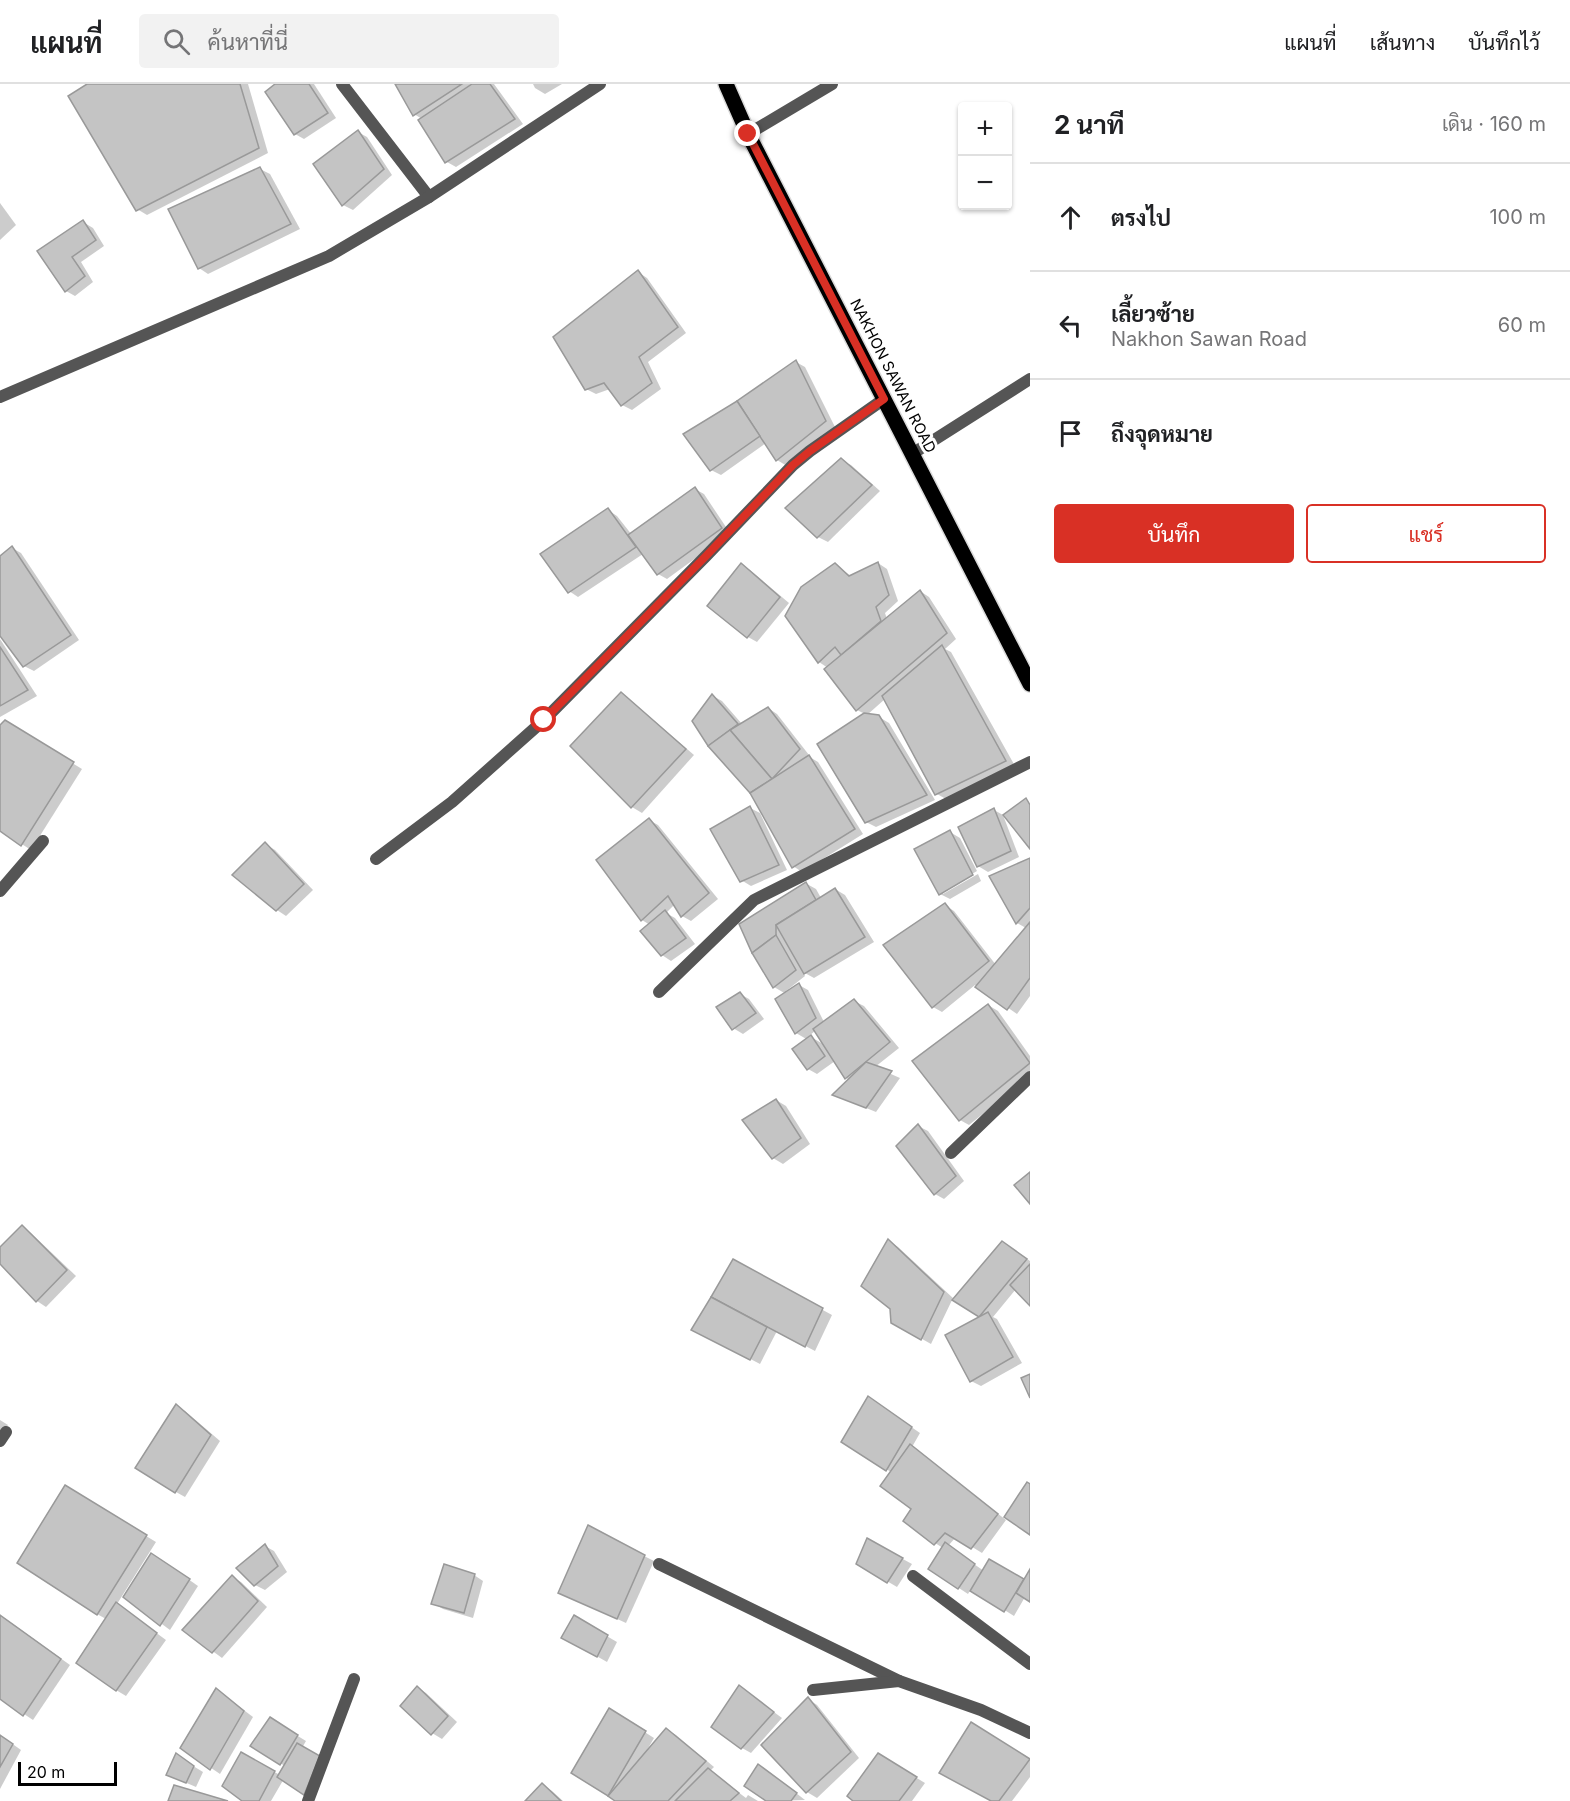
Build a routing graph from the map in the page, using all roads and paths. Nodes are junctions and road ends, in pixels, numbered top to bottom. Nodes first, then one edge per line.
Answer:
1 (342, 84) edge
2 (600, 84) edge
3 (726, 84) edge
4 (832, 84) edge
5 (748, 134) junction
6 (429, 197) junction
7 (1030, 379) edge
8 (0, 397) edge
9 (884, 399) junction
10 (912, 454) junction
11 (1030, 684) edge
12 (1030, 762) edge
13 (43, 840) dead end
14 (376, 859) dead end
15 (0, 891) edge
16 (658, 992) dead end
17 (1030, 1077) edge
18 (951, 1153) dead end
19 (660, 1564) dead end
20 (913, 1576) dead end
21 (1030, 1664) edge
22 (354, 1679) dead end
23 (899, 1681) junction
24 (813, 1690) dead end
25 (1030, 1733) edge
26 (308, 1801) edge

1 - 6 street
2 - 6 street
3 - 5 main road, NAKHON SAWAN ROAD
4 - 5 street
5 - 9 main road, NAKHON SAWAN ROAD
6 - 8 street
7 - 10 street
9 - 10 main road, NAKHON SAWAN ROAD
9 - 14 street
10 - 11 main road, NAKHON SAWAN ROAD
12 - 16 street
13 - 15 street
17 - 18 street
19 - 23 street
20 - 21 street
22 - 26 street
23 - 24 street
23 - 25 street

